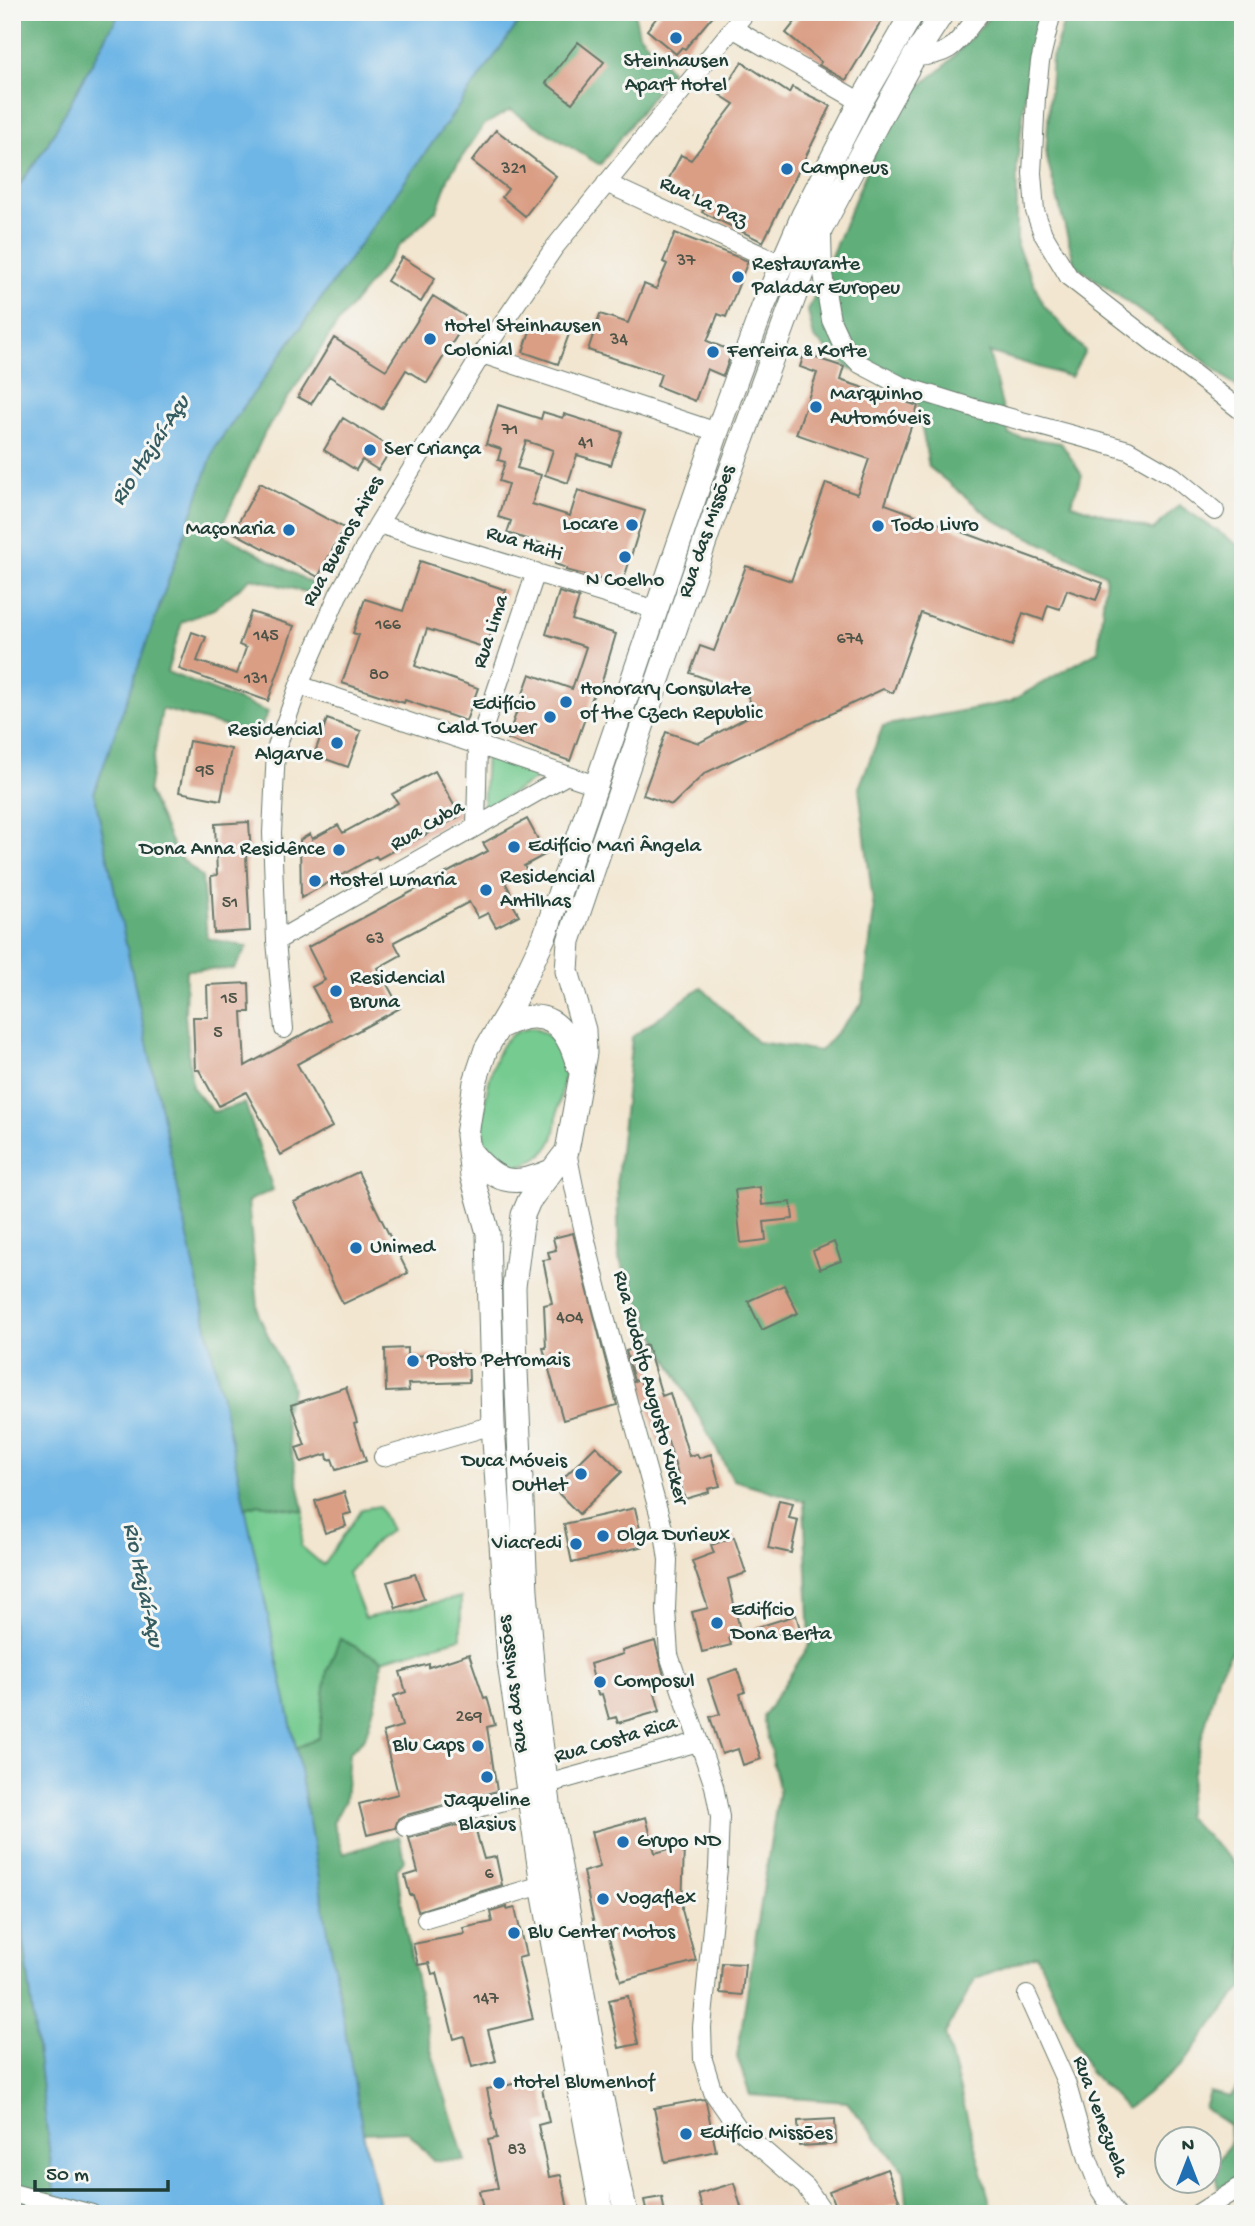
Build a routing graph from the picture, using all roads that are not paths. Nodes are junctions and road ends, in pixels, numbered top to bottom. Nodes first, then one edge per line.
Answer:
1 (746, 12) edge
2 (913, 12) edge
3 (943, 12) edge
4 (981, 12) edge
5 (1052, 12) edge
6 (734, 29) junction
7 (914, 57) junction
8 (861, 102) junction
9 (606, 183) junction
10 (821, 229) junction
11 (780, 264) junction
12 (482, 354) junction
13 (1243, 412) edge
14 (717, 432) junction
15 (733, 462) junction
16 (1215, 511) dead end
17 (378, 524) junction
18 (536, 572) junction
19 (656, 610) junction
20 (299, 685) junction
21 (478, 745) junction
22 (567, 775) junction
23 (596, 785) junction
24 (476, 826) junction
25 (276, 941) junction
26 (500, 1027) junction
27 (284, 1029) dead end
28 (581, 1079) junction
29 (469, 1150) junction
30 (560, 1160) junction
31 (493, 1425) junction
32 (383, 1457) dead end
33 (698, 1742) junction
34 (537, 1790) junction
35 (406, 1827) dead end
36 (542, 1885) junction
37 (426, 1919) dead end
38 (1027, 1995) dead end
39 (1243, 2185) edge
40 (12, 2193) edge
41 (92, 2214) edge
42 (602, 2214) edge
43 (625, 2214) edge
44 (825, 2214) edge
45 (1116, 2214) edge
46 (1197, 2214) edge

1 - 6 street, Rua Buenos Aires
2 - 8 main road, Rua das Missões
3 - 7 main road, Rua das Missões
4 - 7 street
5 - 13 street
6 - 8 street
6 - 9 street, Rua Buenos Aires
7 - 10 main road, Rua das Missões
8 - 11 main road, Rua das Missões
9 - 11 street, Rua La Paz
9 - 12 street, Rua Buenos Aires
10 - 15 main road, Rua das Missões
10 - 16 street
11 - 14 main road, Rua das Missões
12 - 14 street
12 - 17 street, Rua Buenos Aires
14 - 15 main road
14 - 19 main road, Rua das Missões
15 - 28 main road, Rua das Missões
17 - 18 street, Rua Haiti
17 - 20 street, Rua Buenos Aires
18 - 19 street, Rua Haiti
18 - 21 street, Rua Lima
19 - 23 main road, Rua das Missões
20 - 21 street
20 - 25 street, Rua Buenos Aires
21 - 22 street
21 - 24 street, Rua Lima
22 - 23 street
22 - 24 street, Rua Cuba
23 - 26 main road, Rua das Missões
24 - 25 street, Rua Cuba
25 - 27 street, Rua Buenos Aires
26 - 28 main road
26 - 29 main road
28 - 30 main road
29 - 30 main road
29 - 31 main road, Rua das Missões
30 - 33 street, Rua Rudolfo Augusto Kucker
30 - 34 main road, Rua das Missões
31 - 32 street
31 - 34 main road, Rua das Missões
33 - 34 street, Rua Costa Rica
33 - 44 street, Rua Rudolfo Augusto Kucker
34 - 35 street, Rua Costa Rica
34 - 36 main road, Rua das Missões
34 - 43 main road, Rua das Missões
36 - 37 street
36 - 42 main road, Rua das Missões
38 - 45 street, Rua Venezuela
39 - 46 street
40 - 41 street

